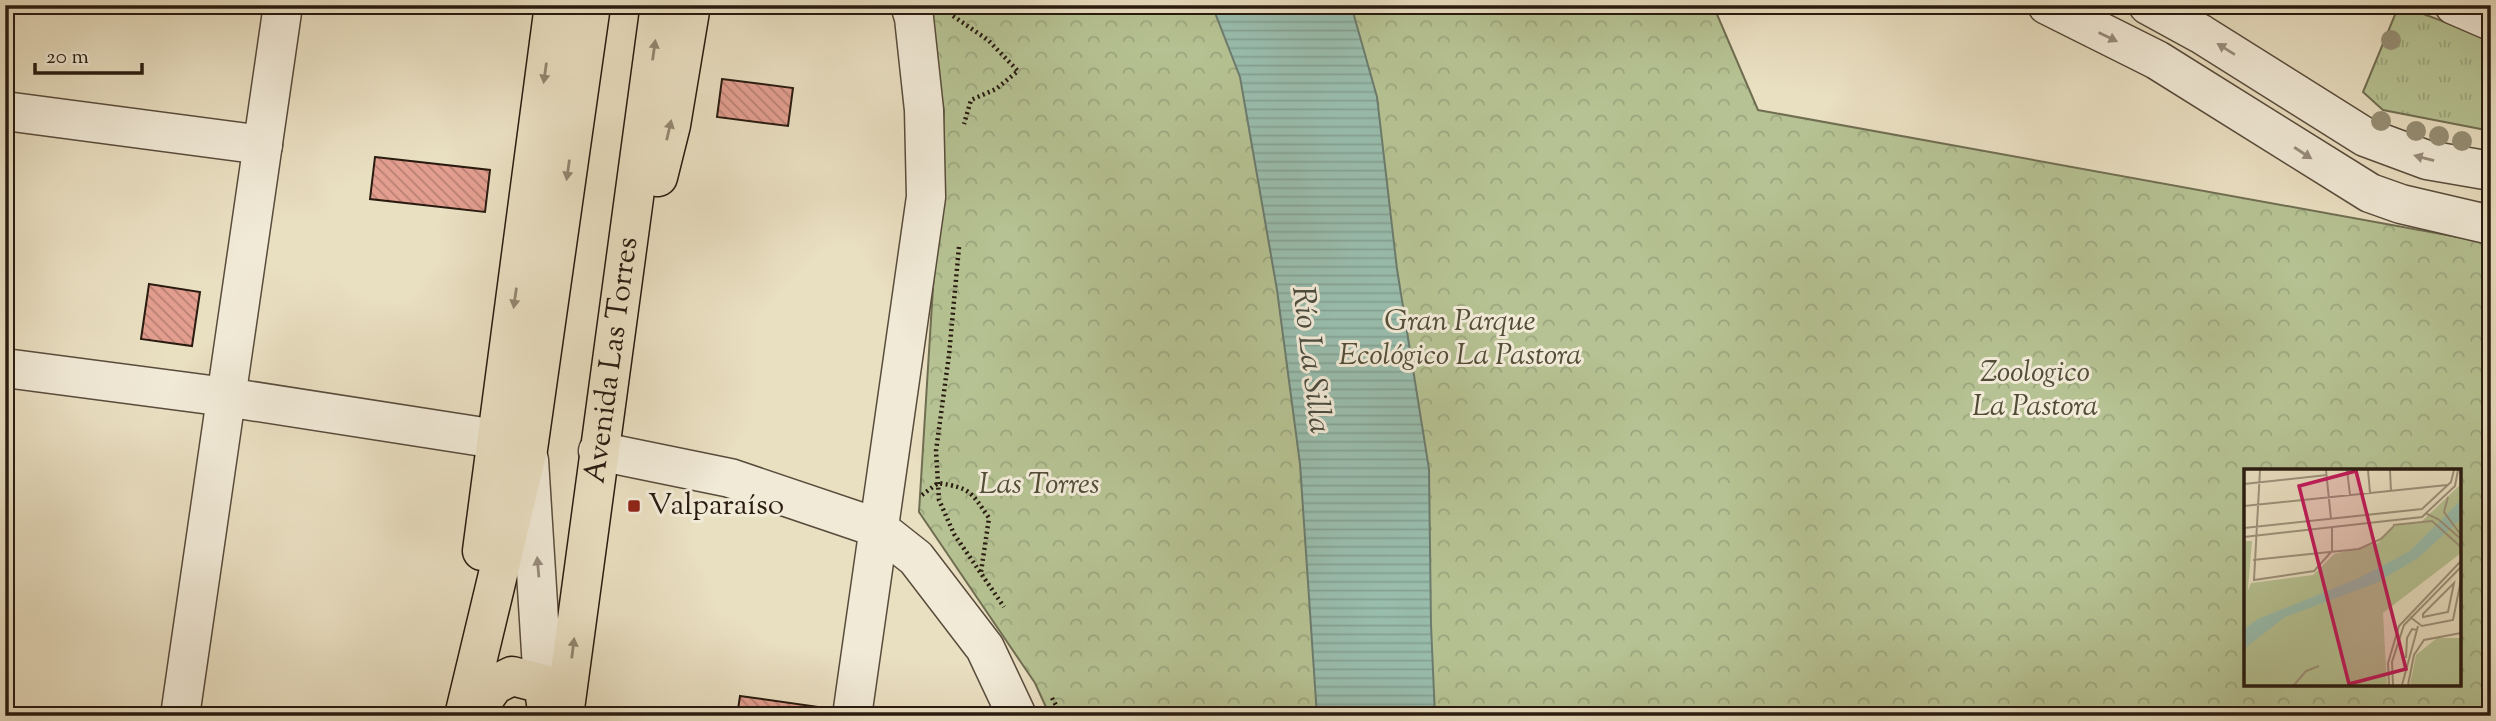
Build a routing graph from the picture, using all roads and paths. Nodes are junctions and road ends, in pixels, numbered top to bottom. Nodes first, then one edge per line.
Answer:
1 (283, 5) edge
2 (554, 5) edge
3 (591, 5) edge
4 (660, 5) edge
5 (691, 5) edge
6 (910, 5) edge
7 (949, 5) edge
8 (2047, 5) edge
9 (2148, 5) edge
10 (2454, 5) edge
11 (2491, 21) edge
12 (5, 111) edge
13 (963, 132) dead end
14 (262, 145) junction
15 (2491, 172) edge
16 (2491, 225) edge
17 (960, 234) dead end
18 (624, 264) junction
19 (5, 368) edge
20 (226, 397) junction
21 (519, 436) junction
22 (598, 451) junction
23 (938, 483) junction
24 (878, 528) junction
25 (954, 534) dead end
26 (981, 573) dead end
27 (546, 700) edge
28 (180, 716) edge
29 (462, 716) edge
30 (472, 716) edge
31 (564, 716) edge
32 (852, 716) edge
33 (1017, 716) edge

1 - 14 street
2 -> 21 main road
3 -> 21 main road
18 -> 4 main road, Avenida Las Torres
18 -> 5 main road
6 - 24 street
7 - 13 path
8 -> 16 street
15 -> 9 street
10 - 11 street
12 - 14 street
14 - 20 street
17 - 23 path
18 - 22 main road, Avenida Las Torres
19 - 20 street
20 - 21 street
20 - 28 street
27 -> 21 street
21 - 29 main road
22 - 24 street
31 -> 22 main road, Avenida Las Torres
23 - 24 path
23 - 25 path
23 - 26 path
24 - 32 street
24 - 33 street
27 - 30 main road

